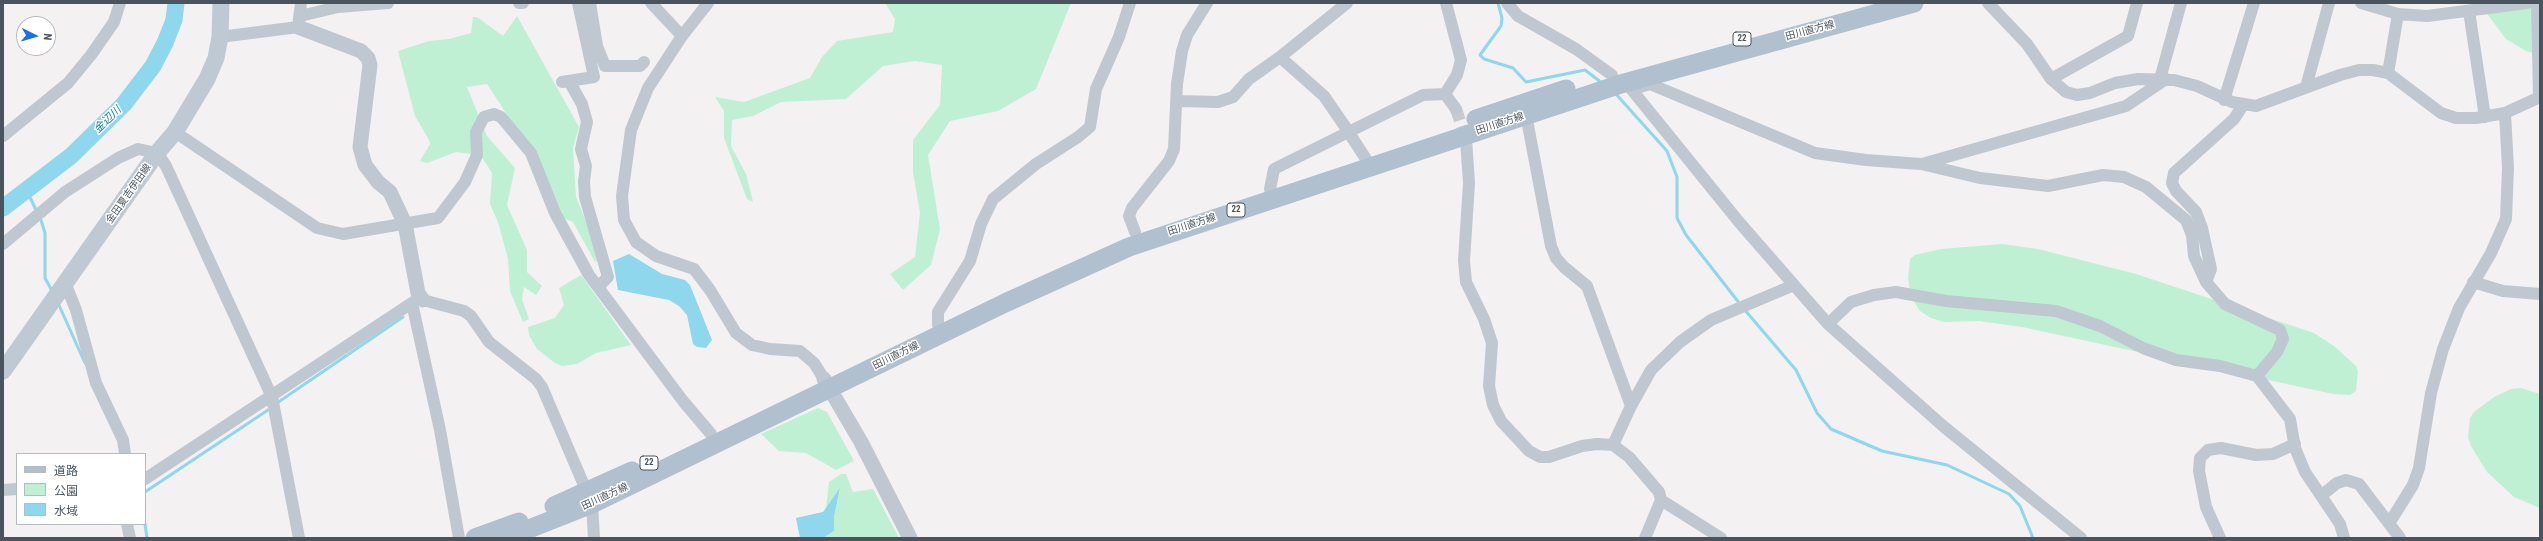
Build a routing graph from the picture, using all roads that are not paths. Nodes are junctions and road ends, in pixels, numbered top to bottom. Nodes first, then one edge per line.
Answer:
1 (120, 3) edge
2 (221, 3) edge
3 (301, 3) edge
4 (388, 3) edge
5 (519, 3) edge
6 (523, 3) edge
7 (578, 3) edge
8 (590, 3) edge
9 (651, 3) edge
10 (708, 3) edge
11 (1130, 3) edge
12 (1207, 3) edge
13 (1347, 3) edge
14 (1446, 3) edge
15 (1507, 3) edge
16 (1872, 3) edge
17 (1914, 3) edge
18 (1988, 3) edge
19 (2137, 3) edge
20 (2181, 3) edge
21 (2254, 3) edge
22 (2329, 3) edge
23 (2527, 3) edge
24 (2537, 3) edge
25 (2368, 4) edge
26 (2502, 5) edge
27 (2439, 9) edge
28 (2469, 11) junction
29 (2398, 14) junction
30 (299, 22) junction
31 (682, 36) junction
32 (220, 37) junction
33 (1280, 57) junction
34 (644, 62) dead end
35 (2388, 73) junction
36 (1612, 75) junction
37 (2051, 79) junction
38 (2163, 79) junction
39 (2306, 87) junction
40 (1632, 90) junction
41 (1445, 94) junction
42 (2540, 98) edge
43 (2224, 100) junction
44 (1178, 101) junction
45 (2242, 105) junction
46 (1456, 109) tunnel mouth
47 (2505, 112) junction
48 (2485, 117) junction
49 (1527, 120) junction
50 (175, 132) junction
51 (3, 136) edge
52 (157, 153) junction
53 (1366, 159) junction
54 (1921, 164) junction
55 (1270, 189) junction
56 (405, 224) junction
57 (1136, 232) junction
58 (3, 244) edge
59 (2206, 282) junction
60 (2472, 282) junction
61 (66, 285) junction
62 (1794, 285) junction
63 (598, 287) junction
64 (2540, 294) edge
65 (418, 300) junction
66 (1828, 324) junction
67 (938, 325) junction
68 (3, 371) edge
69 (2257, 376) junction
70 (827, 384) junction
71 (272, 397) junction
72 (1631, 406) junction
73 (711, 434) junction
74 (2295, 444) junction
75 (1613, 445) junction
76 (125, 453) edge
77 (146, 477) edge
78 (16, 489) edge
79 (3, 490) edge
80 (2322, 495) junction
81 (590, 498) junction
82 (1661, 500) junction
83 (2390, 522) junction
84 (127, 525) edge
85 (130, 538) edge
86 (300, 538) edge
87 (459, 538) edge
88 (475, 538) edge
89 (506, 538) edge
90 (594, 538) edge
91 (910, 538) edge
92 (1645, 538) edge
93 (1721, 538) edge
94 (2081, 538) edge
95 (2220, 538) edge
96 (2344, 538) edge
97 (2400, 538) edge

1 - 51 street
2 - 32 main road, 金田夏吉伊田線
3 - 30 street
4 - 30 street
5 - 6 street
7 - 63 street
8 - 34 street
9 - 31 street
10 - 31 street
11 - 67 street
12 - 44 street
13 - 33 street
14 - 41 street
15 - 36 street
16 - 36 main road, 田川直方線 / 22
17 - 70 main road, 田川直方線 / 22
18 - 37 street
19 - 37 street
20 - 38 street
21 - 43 street
22 - 39 street
23 - 26 street
24 - 42 street
25 - 29 street
26 - 28 street
27 - 28 street
27 - 29 street
28 - 48 street
29 - 35 street
30 - 32 street
30 - 56 street
31 - 70 street
32 - 50 main road, 金田夏吉伊田線
33 - 44 street
33 - 53 street, bridge
35 - 39 street
35 - 48 street
36 - 53 main road, 田川直方線 / 22
37 - 38 street
38 - 43 street
38 - 54 street
39 - 45 street
40 - 49 street
40 - 54 street
40 - 62 street
41 - 46 street
41 - 55 street
42 - 47 street
43 - 45 street
44 - 57 street
45 - 59 street
47 - 48 street
47 - 60 street
49 - 72 street
49 - 75 street
50 - 52 main road, 金田夏吉伊田線
50 - 56 street
52 - 58 street
52 - 61 main road, 金田夏吉伊田線
52 - 71 street
53 - 55 main road, 田川直方線 / 22
54 - 59 street
55 - 57 main road, 田川直方線 / 22
56 - 63 street
56 - 65 street
57 - 67 main road, 田川直方線 / 22
59 - 69 street
60 - 64 street
60 - 83 street
61 - 68 main road, 金田夏吉伊田線
61 - 76 street
62 - 66 street
62 - 72 street
63 - 73 street
65 - 71 street
65 - 81 street
65 - 87 street
66 - 69 street
66 - 94 street
67 - 70 main road, 田川直方線 / 22
69 - 74 street
70 - 73 main road, 田川直方線 / 22
70 - 81 main road, 田川直方線 / 22
70 - 91 street
71 - 77 street
71 - 86 street
72 - 75 street
73 - 81 main road, 田川直方線 / 22
74 - 80 street
74 - 95 street
75 - 82 street
78 - 79 street
80 - 83 street
80 - 96 street
81 - 88 main road, 田川直方線 / 22
81 - 89 main road, 田川直方線 / 22
81 - 90 street
82 - 92 street
82 - 93 street
83 - 97 street
84 - 85 street

